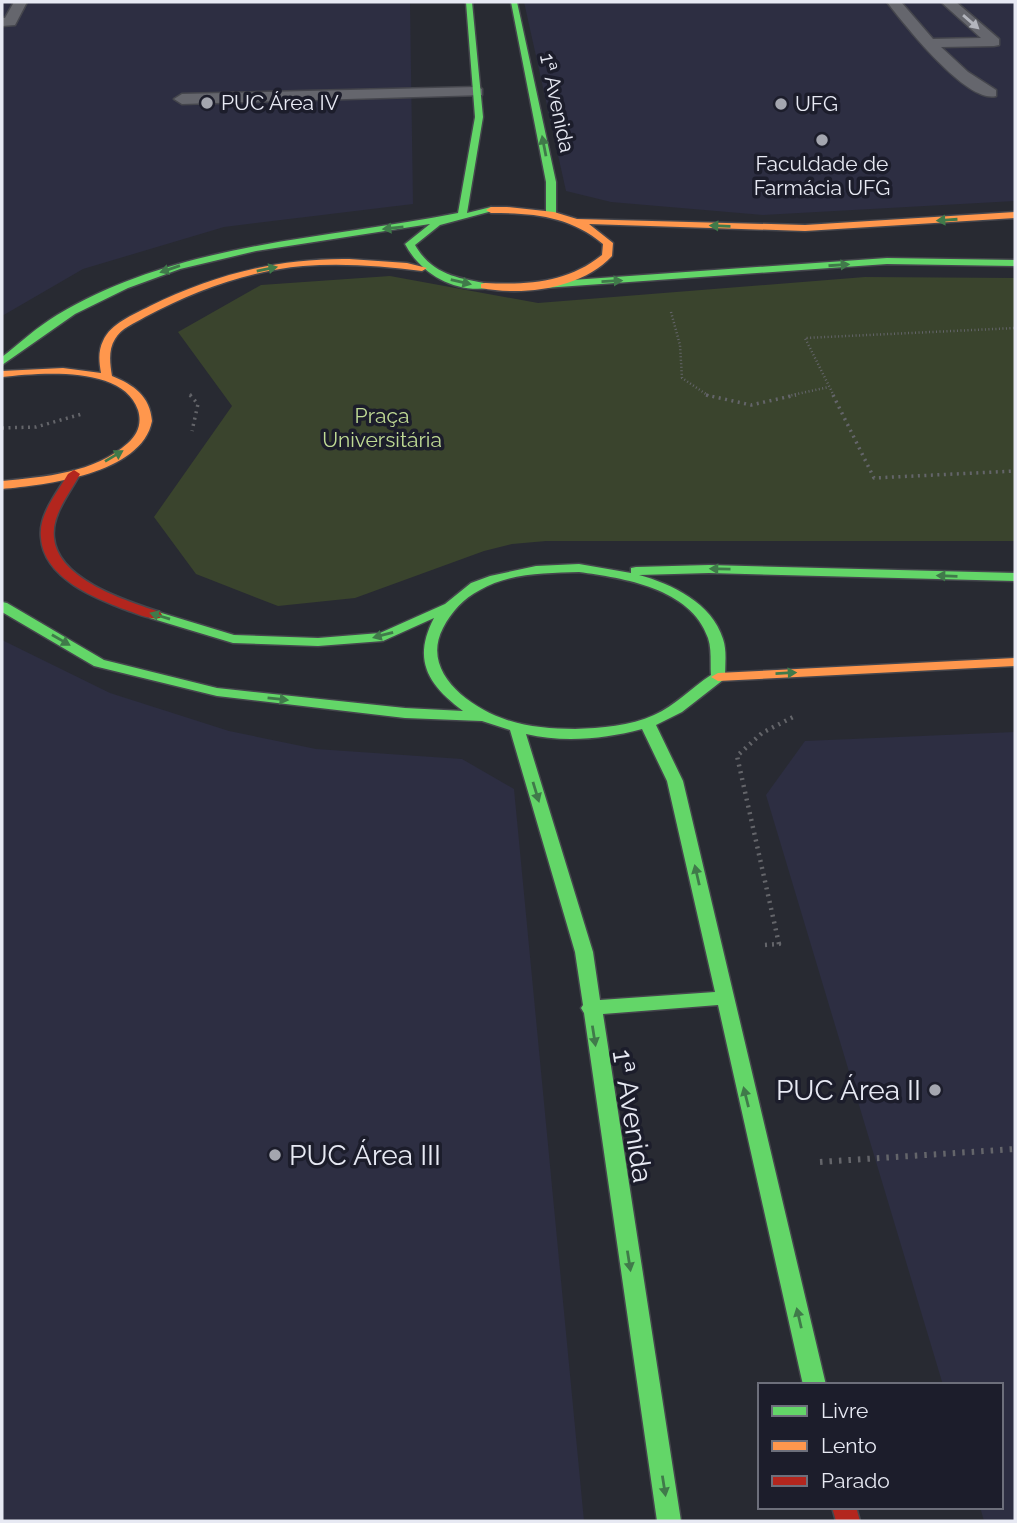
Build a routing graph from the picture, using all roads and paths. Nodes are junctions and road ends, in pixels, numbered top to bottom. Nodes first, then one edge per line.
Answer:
1 (20, 2) edge
2 (468, 2) edge
3 (514, 2) edge
4 (894, 2) edge
5 (948, 2) edge
6 (2, 22) edge
7 (929, 43) junction
8 (477, 92) junction
9 (991, 93) dead end
10 (182, 99) dead end
11 (551, 213) junction
12 (461, 215) junction
13 (1015, 215) edge
14 (580, 221) junction
15 (1015, 263) edge
16 (422, 268) junction
17 (544, 285) junction
18 (671, 309) dead end
19 (1015, 328) edge
20 (2, 362) edge
21 (2, 374) edge
22 (107, 377) junction
23 (829, 387) junction
24 (185, 388) dead end
25 (190, 434) dead end
26 (1015, 471) edge
27 (74, 474) junction
28 (2, 485) edge
29 (613, 571) junction
30 (1015, 578) edge
31 (2, 606) edge
32 (445, 608) junction
33 (1015, 662) edge
34 (718, 677) junction
35 (804, 715) dead end
36 (482, 716) junction
37 (647, 723) junction
38 (516, 726) junction
39 (715, 949) junction
40 (723, 999) junction
41 (590, 1008) junction
42 (1015, 1149) edge
43 (763, 1166) junction
44 (815, 1383) edge
45 (669, 1521) edge

1 - 6 lane
2 - 8 main road
11 -> 3 main road, 1ª Avenida
4 - 7 lane
5 -> 7 lane
7 - 9 lane
8 - 10 lane
8 - 12 main road
11 - 12 main road
11 - 14 main road
12 - 16 main road
12 -> 20 main road
13 -> 14 main road
14 - 17 main road
17 -> 15 main road
16 -> 17 main road
22 -> 16 main road
18 - 23 path
19 - 23 path
21 - 22 main road
27 -> 22 main road
23 - 26 path
24 - 25 path
27 - 28 main road
32 -> 27 main road
30 -> 29 main road
29 - 32 main road
29 - 34 main road
31 -> 36 main road
32 - 36 main road
34 -> 33 main road
34 - 37 main road
35 - 39 path
36 - 38 main road
37 - 38 main road
39 -> 37 main road
38 -> 41 main road, 1ª Avenida
39 - 40 main road
40 - 41 main road
43 -> 40 main road
41 -> 45 main road, 1ª Avenida
42 - 43 path
44 -> 43 main road

